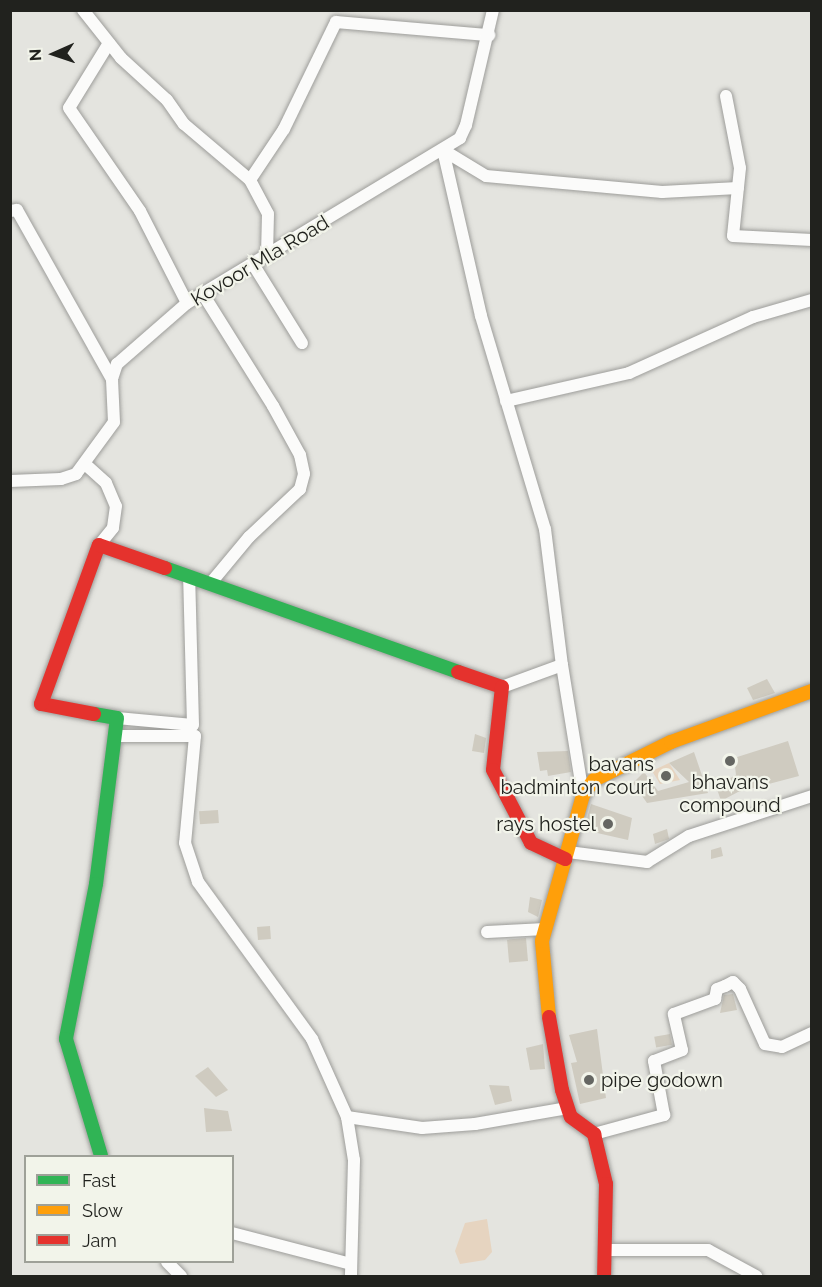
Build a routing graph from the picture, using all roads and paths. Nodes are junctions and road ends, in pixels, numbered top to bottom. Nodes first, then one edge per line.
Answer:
1 (82, 10) edge
2 (493, 10) edge
3 (489, 34) junction
4 (109, 43) junction
5 (726, 96) dead end
6 (443, 150) junction
7 (250, 180) junction
8 (738, 188) junction
9 (10, 211) edge
10 (812, 240) edge
11 (267, 256) junction
12 (253, 264) junction
13 (203, 294) junction
14 (812, 300) edge
15 (187, 303) junction
16 (302, 343) dead end
17 (112, 379) junction
18 (506, 401) junction
19 (85, 464) junction
20 (10, 481) edge
21 (99, 545) junction
22 (189, 577) junction
23 (210, 584) junction
24 (562, 665) junction
25 (502, 687) junction
26 (812, 691) edge
27 (117, 718) junction
28 (115, 736) junction
29 (583, 795) junction
30 (812, 796) edge
31 (567, 855) junction
32 (545, 929) junction
33 (487, 932) dead end
34 (812, 1033) edge
35 (568, 1108) junction
36 (347, 1117) junction
37 (594, 1134) junction
38 (101, 1155) edge
39 (234, 1234) edge
40 (607, 1250) junction
41 (168, 1263) edge
42 (351, 1270) edge
43 (181, 1276) edge
44 (604, 1276) edge
45 (756, 1276) edge

1 - 4 street
2 - 3 street, Kovoor Mla Road
3 - 6 street, Kovoor Mla Road
3 - 7 street
4 - 7 street
4 - 15 street
5 - 8 street
6 - 8 street
6 - 11 street, Kovoor Mla Road
6 - 18 street
7 - 11 street
8 - 10 street
9 - 17 street
11 - 12 street, Kovoor Mla Road
12 - 13 street, Kovoor Mla Road
12 - 16 street
13 - 15 street, Kovoor Mla Road
13 - 23 street
14 - 18 street
15 - 17 street, Kovoor Mla Road
17 - 19 street
18 - 24 street
19 - 20 street
19 - 21 street
21 - 22 street
21 - 27 street
22 - 23 street
22 - 27 street
23 - 25 street
24 - 25 street
24 - 29 street
25 - 31 street
26 - 29 street
27 - 28 street
28 - 36 street
28 - 38 street
29 - 31 street
30 - 31 street
31 - 32 street
32 - 33 street
32 - 35 street
34 - 37 street
35 - 36 street
35 - 37 street
36 - 42 street
37 - 40 street
39 - 42 street
40 - 44 street
40 - 45 street
41 - 43 street

